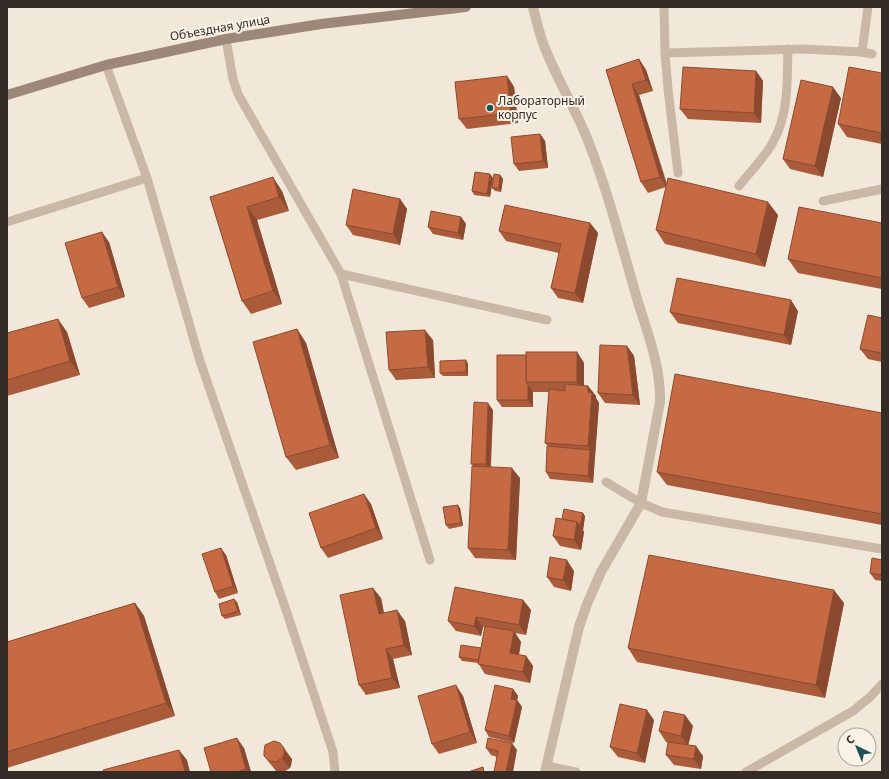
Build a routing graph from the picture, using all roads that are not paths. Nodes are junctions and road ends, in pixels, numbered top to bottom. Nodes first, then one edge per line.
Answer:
1 (466, 7) edge
2 (532, 7) edge
3 (664, 7) edge
4 (868, 7) edge
5 (410, 10) edge
6 (226, 39) junction
7 (788, 49) junction
8 (665, 53) junction
9 (106, 65) junction
10 (7, 95) edge
11 (678, 173) dead end
12 (146, 178) junction
13 (739, 186) dead end
14 (882, 189) edge
15 (824, 201) dead end
16 (7, 222) edge
17 (341, 274) junction
18 (547, 320) dead end
19 (606, 482) dead end
20 (641, 503) junction
21 (882, 549) edge
22 (430, 560) dead end
23 (882, 684) edge
24 (546, 769) edge
25 (335, 772) edge
26 (576, 772) edge
27 (746, 772) edge

1 - 5 main road, Объездная улица
2 - 20 street
3 - 8 lane
4 - 7 lane
5 - 6 main road, Объездная улица
6 - 9 main road, Объездная улица
6 - 17 lane
7 - 8 lane
7 - 13 lane
8 - 11 lane
9 - 10 main road, Объездная улица
9 - 12 lane
12 - 16 lane
12 - 25 lane
14 - 15 lane
17 - 18 lane
17 - 22 lane
19 - 20 lane
20 - 21 lane
20 - 24 street
23 - 27 lane
24 - 26 lane

